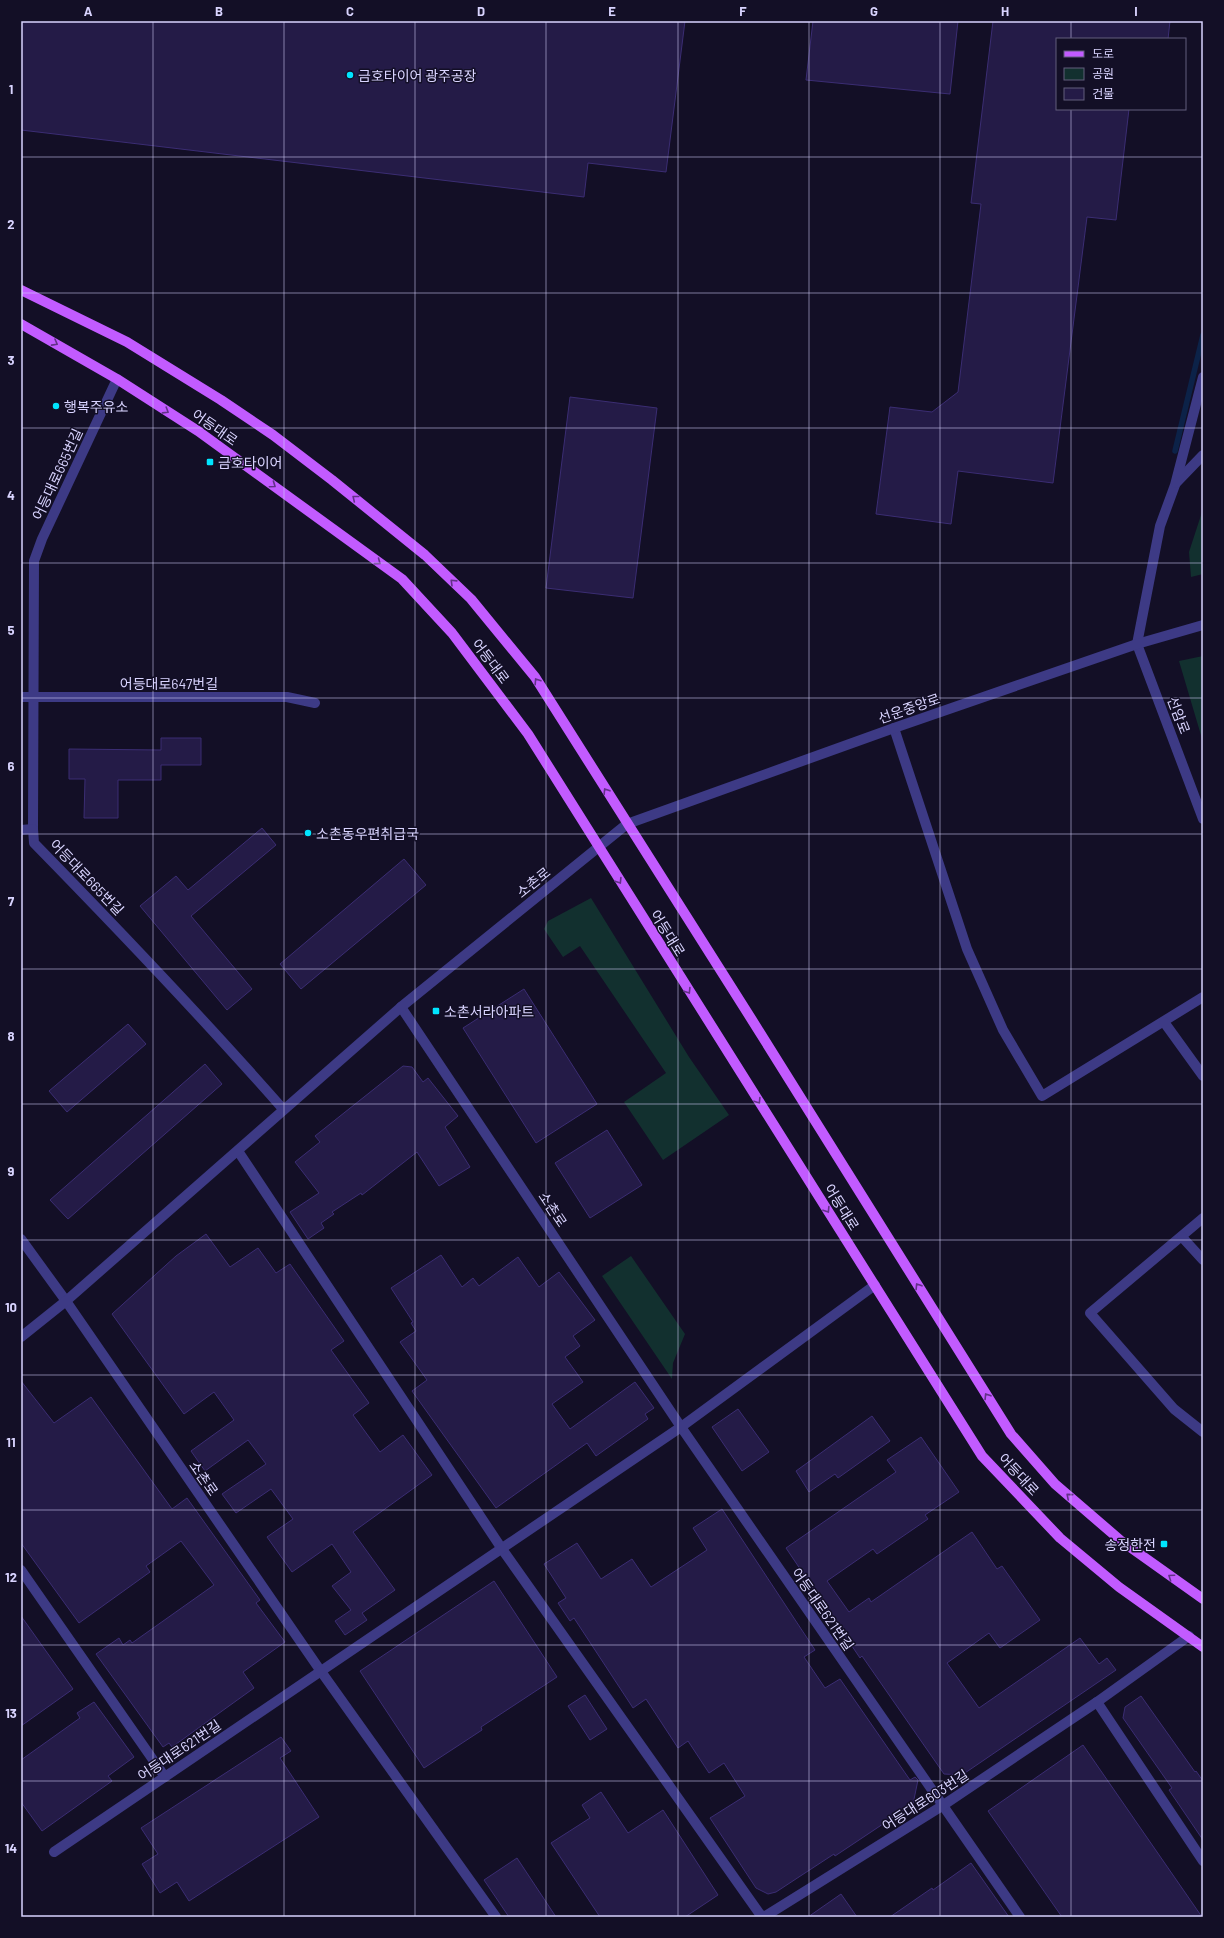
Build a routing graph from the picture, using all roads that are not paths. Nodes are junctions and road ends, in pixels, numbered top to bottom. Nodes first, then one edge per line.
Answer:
1 (21, 290) edge
2 (21, 324) edge
3 (1203, 377) edge
4 (117, 379) junction
5 (1203, 455) edge
6 (1175, 485) junction
7 (1203, 625) edge
8 (1137, 644) junction
9 (21, 697) edge
10 (33, 697) junction
11 (315, 703) dead end
12 (894, 728) junction
13 (1203, 819) edge
14 (627, 824) junction
15 (32, 829) junction
16 (21, 830) edge
17 (598, 848) junction
18 (1203, 997) edge
19 (401, 1007) junction
20 (1164, 1022) junction
21 (1203, 1076) edge
22 (284, 1109) junction
23 (238, 1151) junction
24 (1203, 1218) edge
25 (1182, 1237) junction
26 (21, 1239) edge
27 (1203, 1260) edge
28 (875, 1285) junction
29 (66, 1301) junction
30 (21, 1338) edge
31 (681, 1427) junction
32 (1203, 1432) edge
33 (502, 1549) junction
34 (21, 1570) edge
35 (1203, 1599) edge
36 (1189, 1636) junction
37 (1203, 1646) edge
38 (320, 1670) junction
39 (1097, 1702) junction
40 (165, 1777) junction
41 (942, 1806) junction
42 (54, 1852) dead end
43 (1203, 1861) edge
44 (496, 1917) edge
45 (763, 1917) edge
46 (1020, 1917) edge

14 -> 1 main road, 어등대로
2 -> 4 main road, 어등대로
3 - 6 street
4 - 10 street, 어등대로665번길
4 -> 17 main road, 어등대로
5 - 6 street
6 - 8 street
7 - 8 street, 선운중앙로
8 - 12 street, 선운중앙로
8 - 13 street, 선암로
9 - 10 street, 어등대로647번길
10 - 11 street, 어등대로647번길
10 - 15 street, 어등대로665번길
12 - 14 street, 선운중앙로
12 - 20 street
14 - 17 street, 소촌로
35 -> 14 main road, 어등대로
15 - 16 street
15 - 22 street, 어등대로665번길
17 - 19 street, 소촌로
17 -> 28 main road, 어등대로
18 - 20 street
19 - 22 street, 소촌로
19 - 31 street, 소촌로
20 - 21 street
22 - 23 street, 소촌로
23 - 29 street, 소촌로
23 - 33 street
24 - 25 street
25 - 27 street
25 - 32 street
26 - 29 street
28 - 31 street, 어등대로621번길
28 - 36 main road, 어등대로
29 - 30 street, 소촌로
29 - 38 street, 소촌로
31 - 33 street, 어등대로621번길
31 - 41 street, 어등대로621번길
33 - 38 street, 어등대로621번길
33 - 45 street
34 - 40 street
36 - 37 main road, 어등대로
36 - 39 street, 어등대로603번길
38 - 40 street, 어등대로621번길
38 - 44 street
39 - 41 street, 어등대로603번길
39 - 43 street
40 - 42 street, 어등대로621번길
41 - 45 street, 어등대로603번길
41 - 46 street, 어등대로621번길

